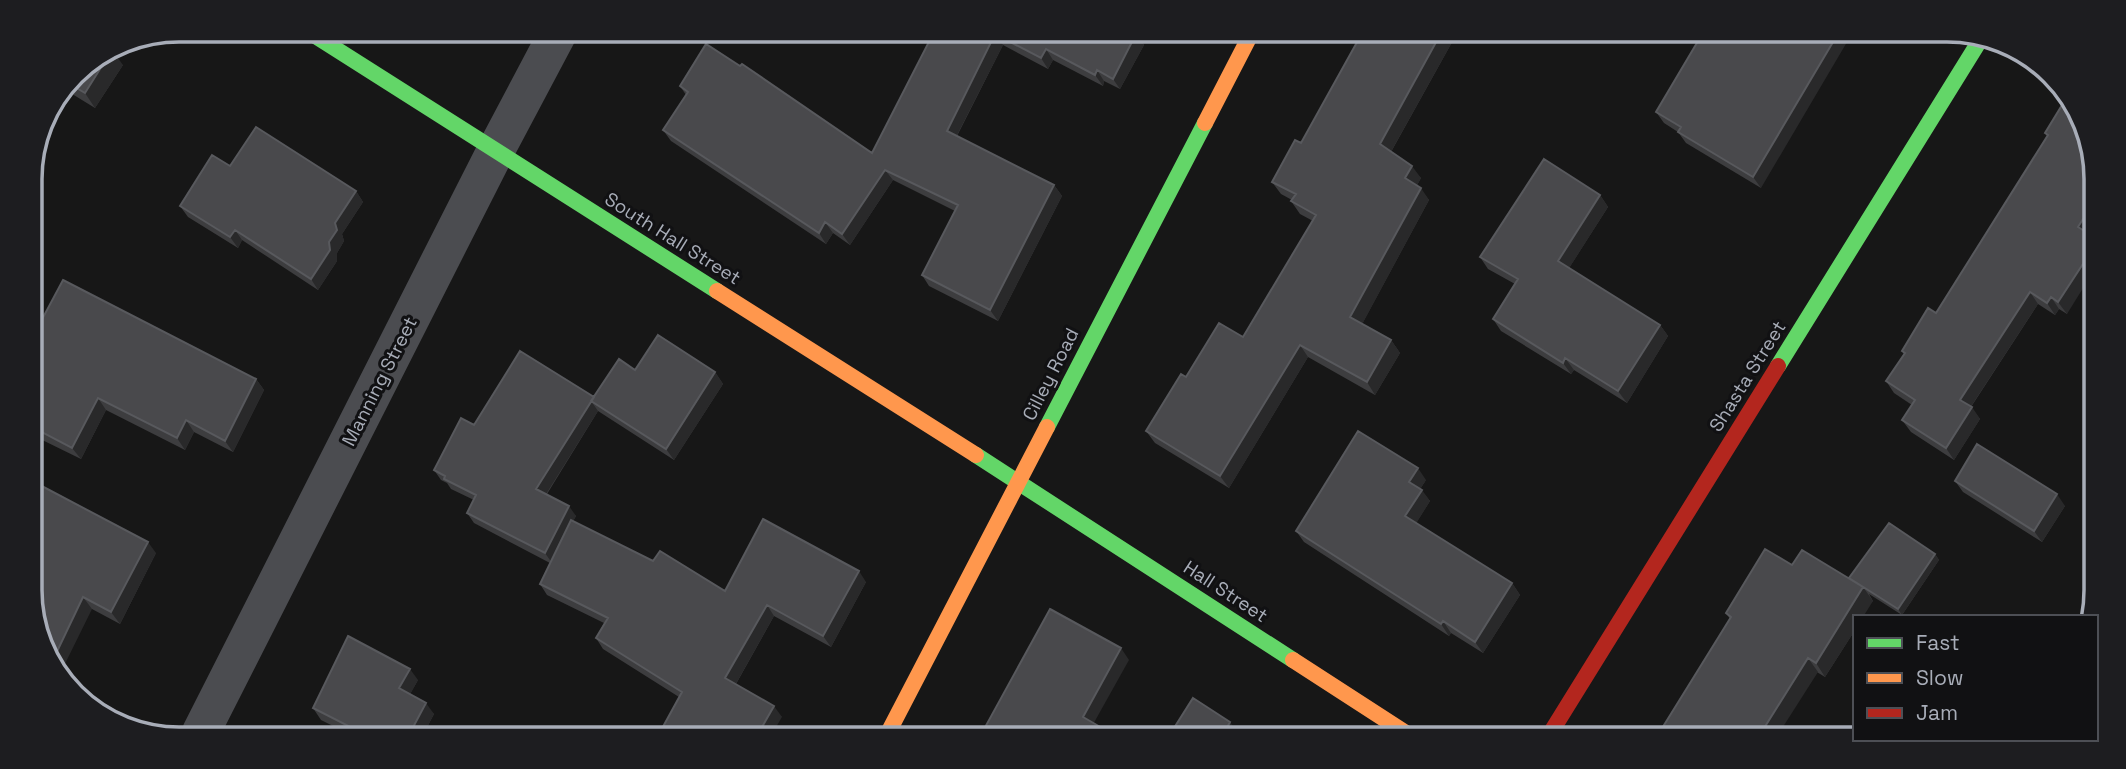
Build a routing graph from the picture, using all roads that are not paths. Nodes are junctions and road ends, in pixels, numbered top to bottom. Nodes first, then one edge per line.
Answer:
1 (325, 42) edge
2 (553, 42) edge
3 (1247, 42) edge
4 (1977, 46) edge
5 (496, 150) junction
6 (1017, 481) junction
7 (204, 727) edge
8 (891, 727) edge
9 (1397, 727) edge
10 (1554, 727) edge

1 - 5 street, South Hall Street
2 - 5 street, Manning Street
3 - 6 street, Cilley Road
4 - 10 street, Shasta Street
5 - 6 street, South Hall Street
5 - 7 street, Manning Street
6 - 8 street, Cilley Road
6 - 9 street, Hall Street

